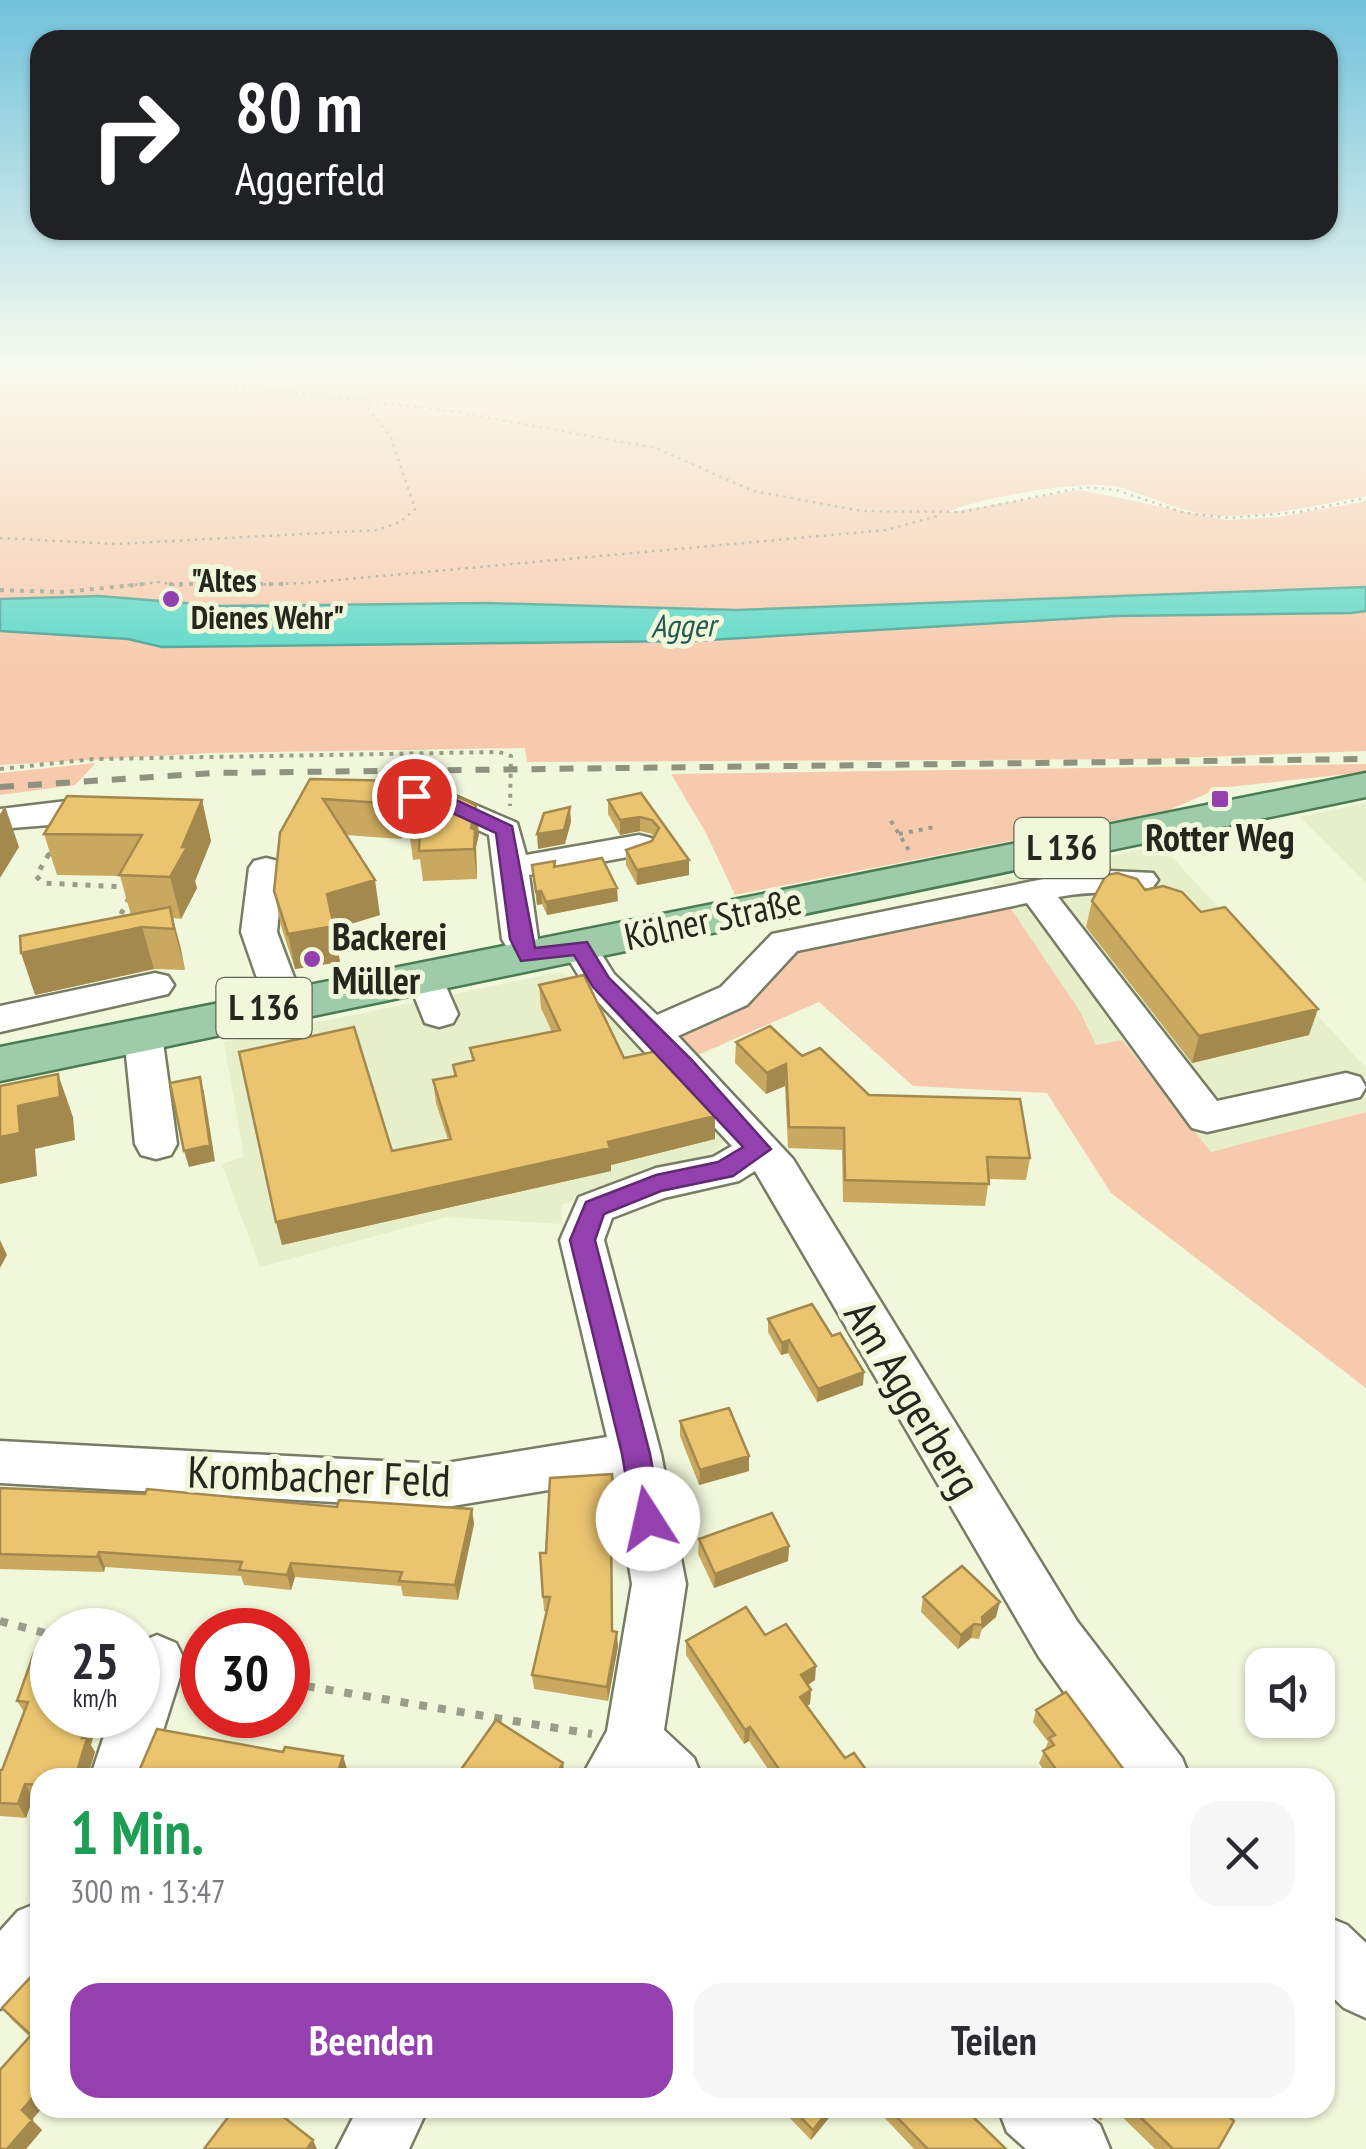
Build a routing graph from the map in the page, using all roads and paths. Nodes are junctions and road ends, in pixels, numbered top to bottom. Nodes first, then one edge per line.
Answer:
1 (402, 470) edge
2 (709, 470) edge
3 (1366, 498) edge
4 (944, 514) junction
5 (0, 538) edge
6 (0, 590) edge
7 (0, 769) edge
8 (1366, 785) edge
9 (510, 798) dead end
10 (320, 799) edge
11 (74, 810) junction
12 (148, 814) edge
13 (0, 819) edge
14 (935, 827) dead end
15 (899, 834) dead end
16 (639, 845) edge
17 (266, 868) dead end
18 (510, 868) junction
19 (1141, 880) edge
20 (1035, 890) junction
21 (121, 914) edge
22 (580, 947) junction
23 (529, 956) junction
24 (155, 985) dead end
25 (285, 1004) junction
26 (0, 1019) edge
27 (652, 1033) junction
28 (143, 1035) junction
29 (0, 1064) edge
30 (1346, 1087) dead end
31 (156, 1144) dead end
32 (759, 1149) junction
33 (636, 1454) junction
34 (3, 1456) edge
35 (0, 1622) edge
36 (30, 1629) edge
37 (310, 1688) edge
38 (132, 1738) edge
39 (639, 1765) edge
40 (122, 1768) edge
41 (1153, 1768) edge
42 (30, 1944) edge
43 (1335, 1957) edge
44 (0, 1977) edge
45 (1366, 1986) edge
46 (389, 2118) edge
47 (1042, 2118) edge
48 (371, 2149) edge
49 (1076, 2149) edge

1 - 5 path
2 - 4 path
3 - 4 path
4 - 6 path
7 - 9 path
8 - 22 main road, Kölner Straße / L 136
10 - 18 street
11 - 12 street
11 - 13 street
11 - 21 path
14 - 15 path
16 - 18 street
17 - 25 street
18 - 23 street
19 - 20 street
20 - 27 street
20 - 30 street
22 - 23 main road, Kölner Straße / L 136
22 - 27 street, Am Aggerberg
23 - 25 main road, Kölner Straße / L 136
24 - 26 street
25 - 28 main road, Kölner Straße / L 136
27 - 32 street, Am Aggerberg
28 - 29 main road, Kölner Straße / L 136
28 - 31 street
32 - 33 street
32 - 41 street, Am Aggerberg
33 - 34 street, Krombacher Feld
33 - 39 street
35 - 36 path
37 - 39 path
38 - 40 street
42 - 44 street
43 - 45 street
46 - 48 street
47 - 49 street

